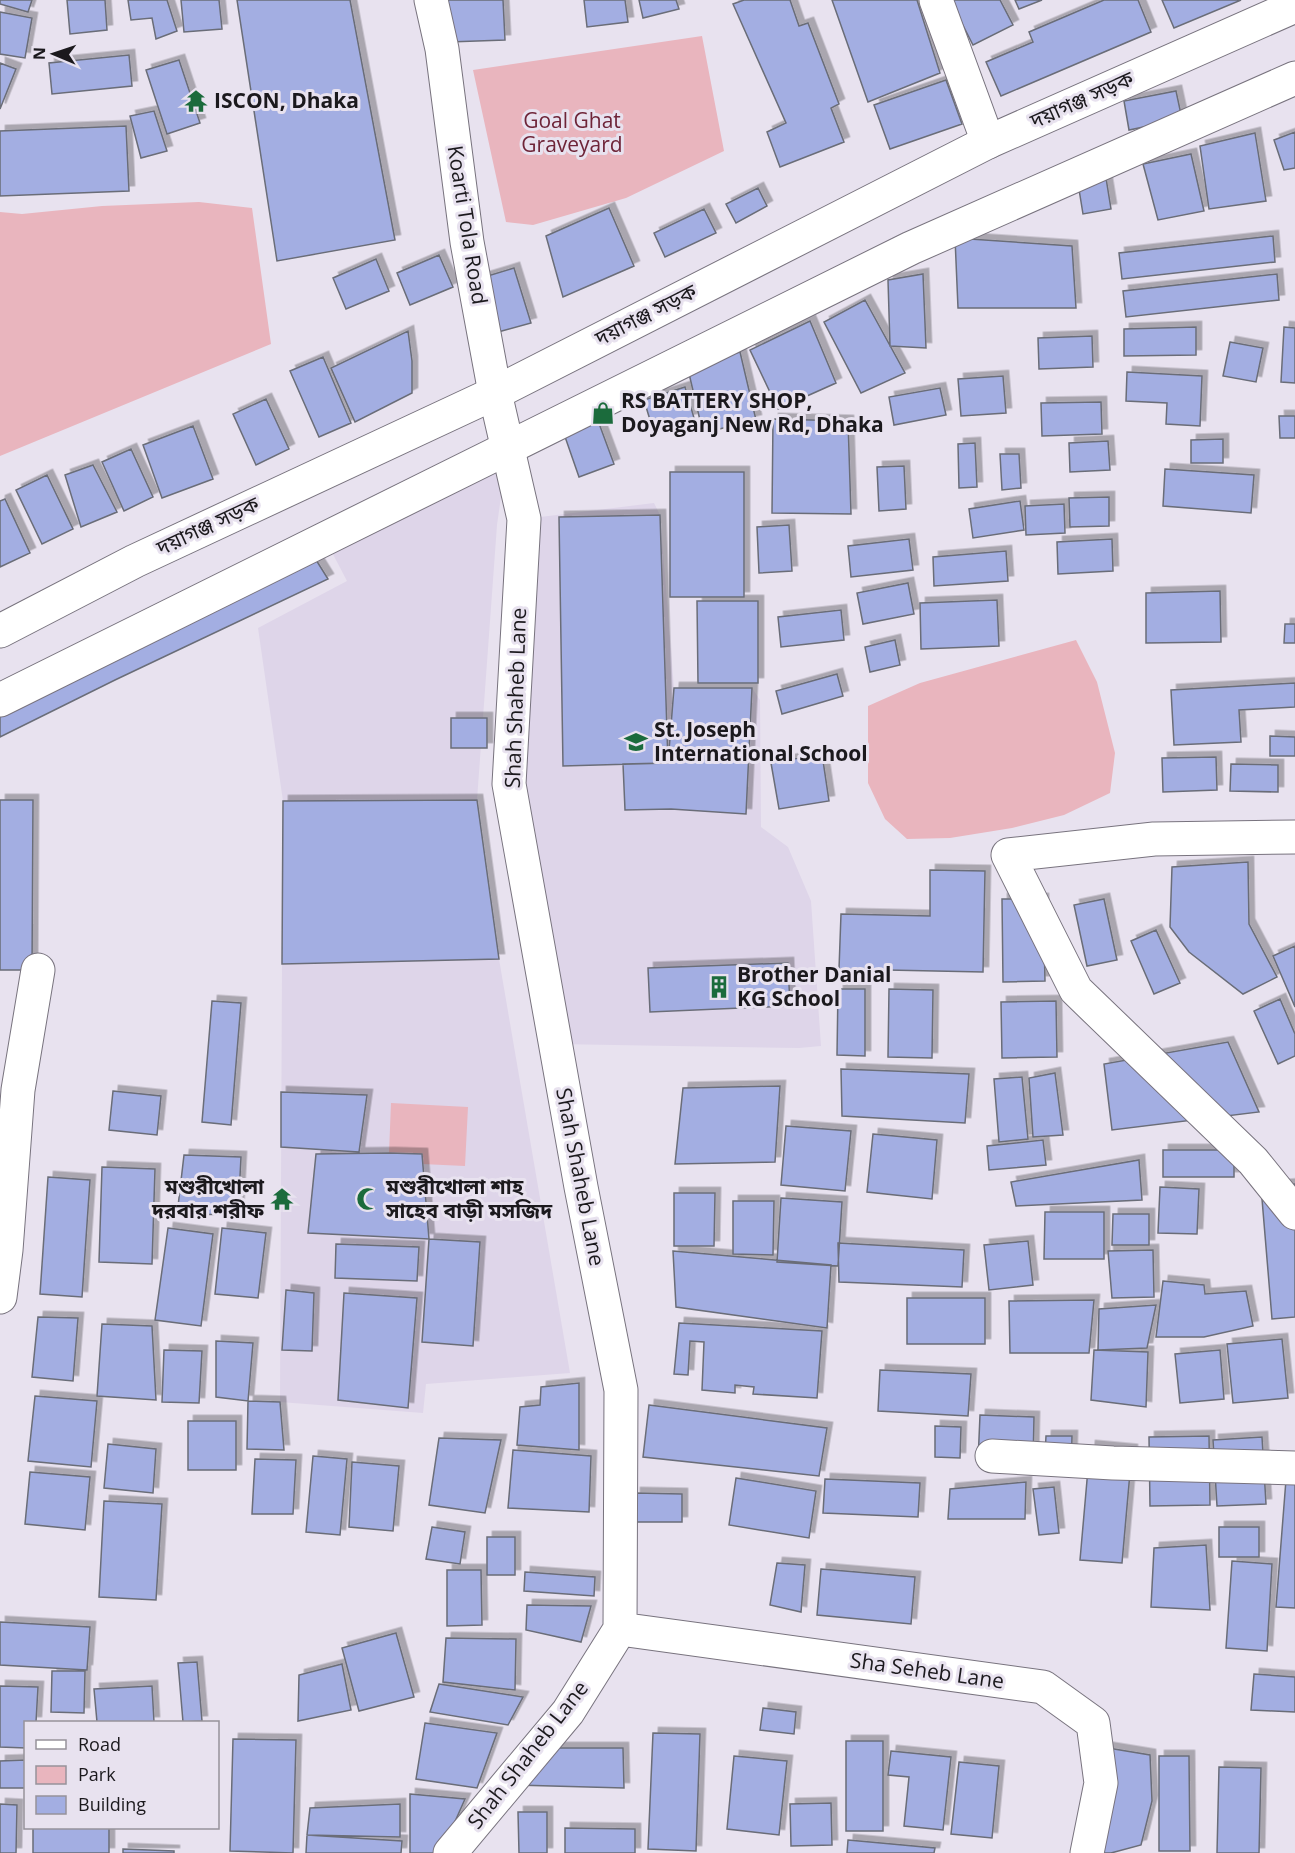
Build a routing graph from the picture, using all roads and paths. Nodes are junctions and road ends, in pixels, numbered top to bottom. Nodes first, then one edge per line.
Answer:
1 (431, 0) edge
2 (936, 0) edge
3 (1295, 6) edge
4 (1295, 78) edge
5 (988, 142) junction
6 (495, 393) junction
7 (508, 448) junction
8 (0, 631) edge
9 (0, 700) edge
10 (1295, 837) edge
11 (38, 970) dead end
12 (1295, 1214) edge
13 (0, 1297) edge
14 (992, 1456) dead end
15 (1295, 1468) edge
16 (620, 1629) junction
17 (450, 1853) edge
18 (1086, 1853) edge

1 - 6 street, Koarti Tola Road
2 - 5 street
3 - 5 street, দয়াগঞ্জ সড়ক
4 - 7 street
5 - 6 street, দয়াগঞ্জ সড়ক
6 - 7 street, Koarti Tola Road
6 - 8 street, দয়াগঞ্জ সড়ক
7 - 9 street
7 - 16 street, Shah Shaheb Lane
10 - 12 street
11 - 13 street
14 - 15 street
16 - 17 street, Shah Shaheb Lane
16 - 18 street, Sha Seheb Lane

